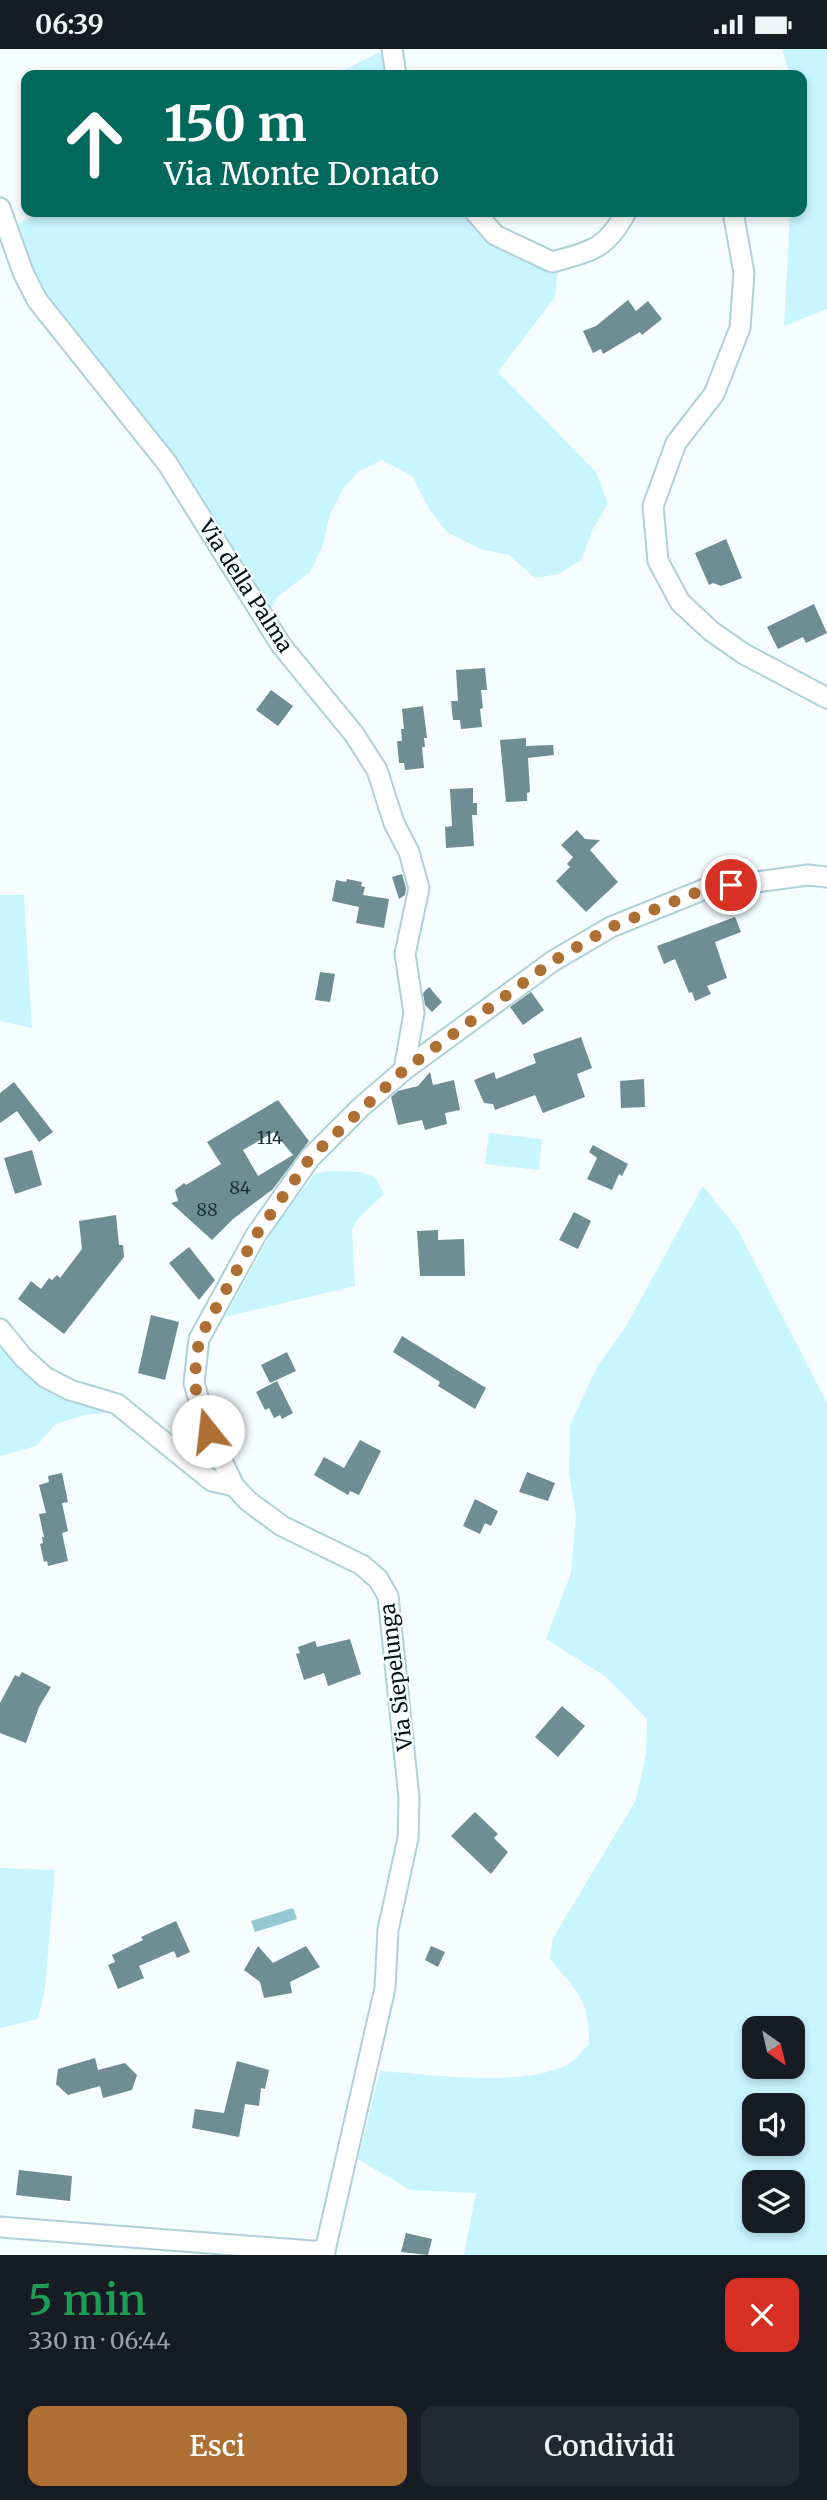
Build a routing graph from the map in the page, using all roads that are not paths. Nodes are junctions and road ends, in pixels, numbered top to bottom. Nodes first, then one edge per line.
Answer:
1 (393, 49) edge
2 (395, 70) edge
3 (0, 208) edge
4 (479, 217) edge
5 (623, 217) edge
6 (734, 217) edge
7 (827, 698) edge
8 (827, 877) edge
9 (404, 1070) junction
10 (0, 1329) edge
11 (234, 1486) junction
12 (0, 2227) edge
13 (325, 2254) edge

1 - 2 street
3 - 9 street, Via della Palma
4 - 5 street
6 - 7 street
8 - 9 street, Via Siepelunga
9 - 11 street, Via Siepelunga
10 - 11 street
11 - 13 street, Via Siepelunga
12 - 13 street

